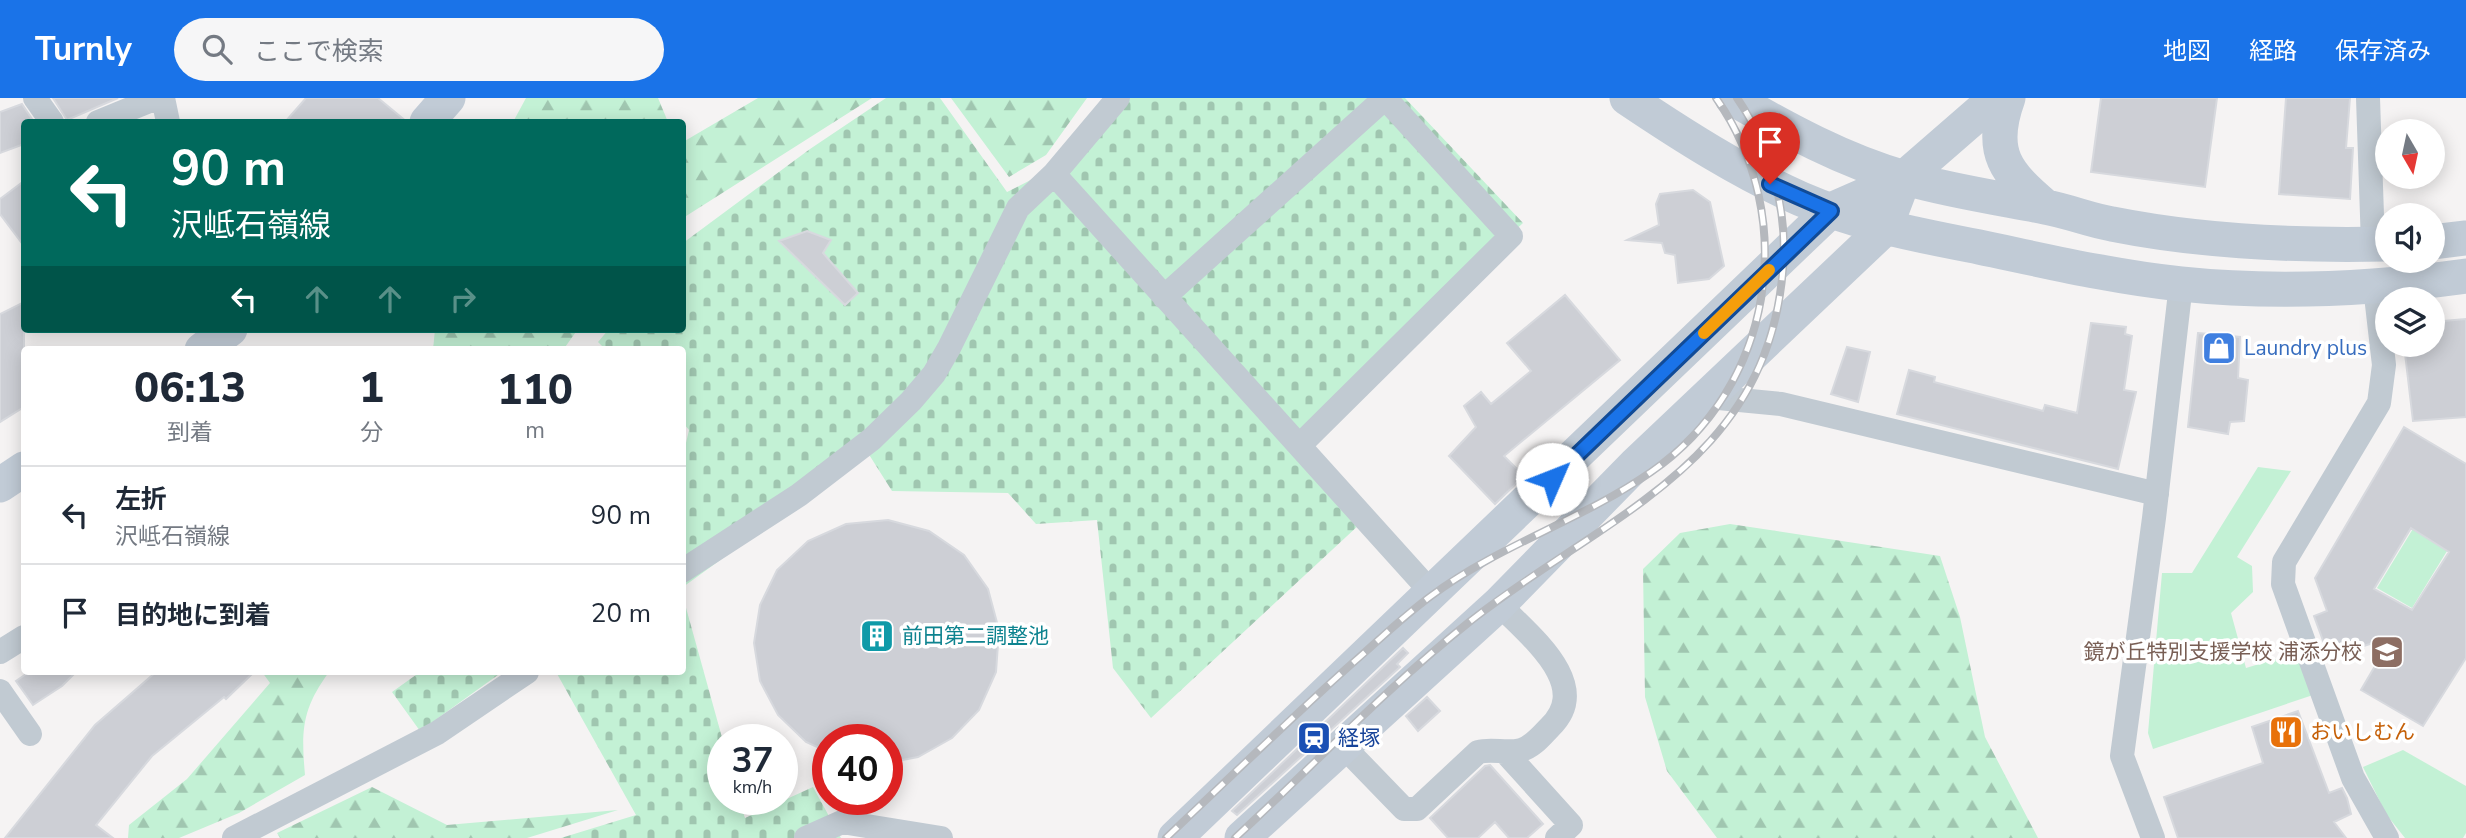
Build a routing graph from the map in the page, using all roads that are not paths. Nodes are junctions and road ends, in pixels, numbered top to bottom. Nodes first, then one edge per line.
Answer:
1 (35, 98) edge
2 (157, 98) edge
3 (163, 98) edge
4 (448, 98) edge
5 (1118, 98) edge
6 (1627, 98) edge
7 (1732, 98) edge
8 (1996, 98) edge
9 (2008, 98) edge
10 (2368, 98) edge
11 (50, 119) edge
12 (105, 119) edge
13 (167, 119) edge
14 (430, 119) edge
15 (1054, 174) junction
16 (1904, 178) junction
17 (2377, 203) edge
18 (2046, 207) junction
19 (1831, 211) junction
20 (1885, 228) junction
21 (2466, 238) edge
22 (2445, 240) edge
23 (2375, 244) edge
24 (2466, 276) edge
25 (2181, 284) junction
26 (2375, 287) joint
27 (1164, 297) junction
28 (225, 333) edge
29 (207, 346) edge
30 (2383, 357) edge
31 (1708, 397) junction
32 (1300, 445) junction
33 (21, 471) edge
34 (0, 485) edge
35 (2157, 494) junction
36 (686, 568) edge
37 (1432, 593) junction
38 (1499, 604) junction
39 (21, 639) edge
40 (0, 652) edge
41 (523, 675) edge
42 (0, 691) edge
43 (30, 734) dead end
44 (1343, 746) junction
45 (1505, 752) junction
46 (245, 836) edge
47 (1244, 837) edge
48 (806, 838) edge
49 (942, 838) edge
50 (1175, 838) edge
51 (1557, 838) edge
52 (2153, 838) edge
53 (2387, 838) edge

1 - 11 street
2 - 12 street
3 - 13 street
4 - 14 street
5 - 15 street
6 - 19 street
7 - 16 street
8 - 16 street
9 - 18 street
10 - 17 street
15 - 27 street
15 - 36 street
16 - 18 street
16 - 19 street
16 - 20 street
18 - 23 street
19 - 20 street
19 - 37 street
20 - 25 street
20 - 31 street
21 - 22 street
24 - 26 street
25 - 26 street
25 - 35 street
27 - 32 street
27 - 32 street
28 - 29 street
30 - 53 street
31 - 35 street
31 - 38 street
32 - 37 street
33 - 34 street
35 - 52 street
37 - 50 street
38 - 44 street
38 - 45 street
39 - 40 street
41 - 46 street
42 - 43 street
44 - 45 street
44 - 47 street
45 - 51 street
48 - 49 street

